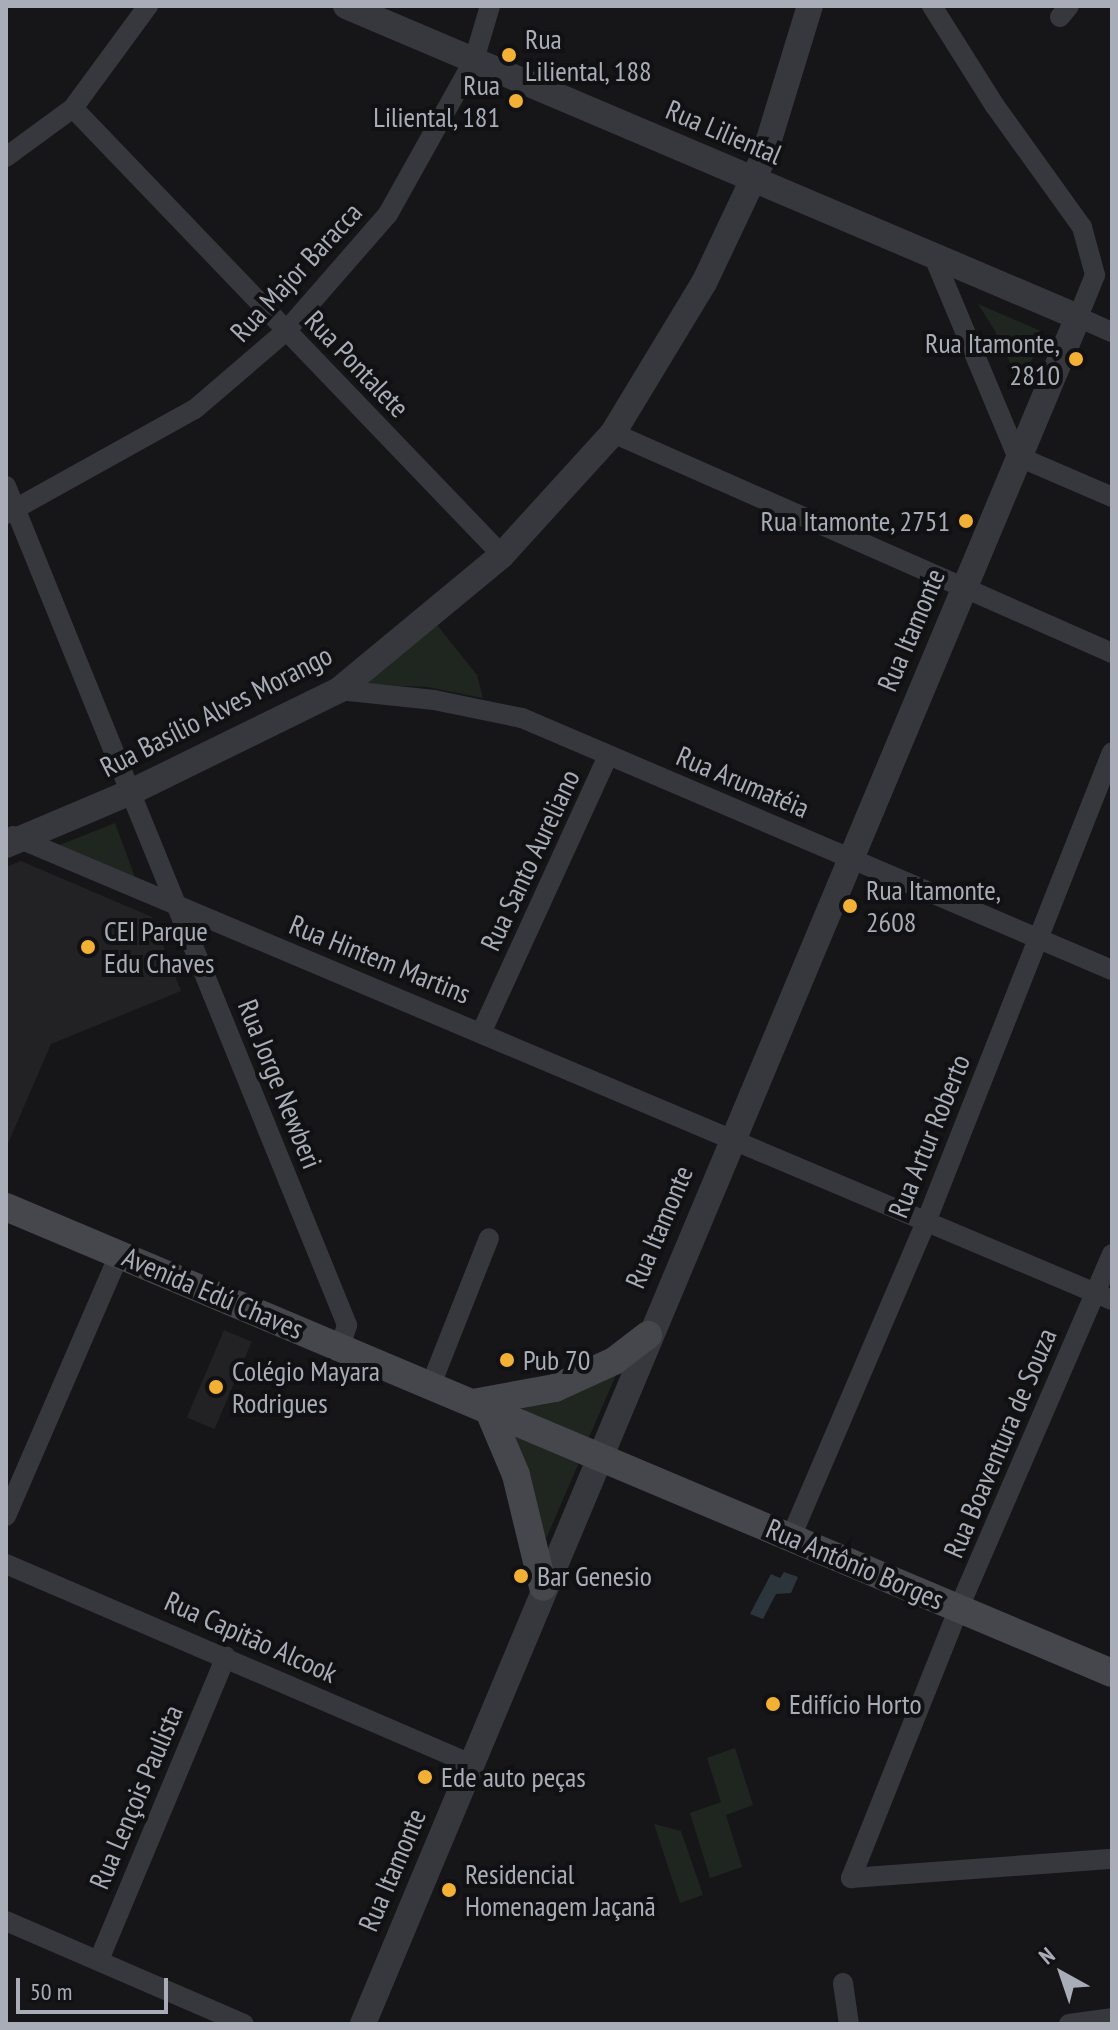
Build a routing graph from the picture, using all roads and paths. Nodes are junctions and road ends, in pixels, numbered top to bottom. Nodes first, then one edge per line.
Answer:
1 (148, 6) edge
2 (346, 6) edge
3 (490, 6) edge
4 (810, 6) edge
5 (937, 8) edge
6 (474, 60) junction
7 (73, 108) junction
8 (6, 157) edge
9 (755, 179) junction
10 (933, 255) junction
11 (1103, 271) edge
12 (1078, 317) junction
13 (286, 331) junction
14 (1112, 332) edge
15 (613, 433) junction
16 (1017, 456) junction
17 (6, 486) edge
18 (1112, 497) edge
19 (11, 512) edge
20 (502, 555) junction
21 (963, 587) junction
22 (1112, 653) edge
23 (339, 690) junction
24 (1112, 752) edge
25 (608, 756) junction
26 (131, 792) junction
27 (11, 839) edge
28 (849, 858) junction
29 (178, 906) junction
30 (1037, 938) junction
31 (1112, 970) edge
32 (482, 1031) junction
33 (731, 1138) junction
34 (6, 1207) edge
35 (926, 1222) junction
36 (489, 1238) dead end
37 (120, 1253) junction
38 (1112, 1254) edge
39 (1104, 1296) edge
40 (648, 1335) junction
41 (340, 1348) junction
42 (430, 1387) junction
43 (480, 1407) junction
44 (598, 1455) junction
45 (6, 1516) edge
46 (791, 1537) junction
47 (6, 1564) edge
48 (543, 1587) junction
49 (959, 1608) junction
50 (226, 1656) junction
51 (1112, 1673) edge
52 (471, 1764) junction
53 (1112, 1859) edge
54 (6, 1921) edge
55 (99, 1960) junction
56 (843, 1983) dead end
57 (1112, 2018) edge
58 (244, 2024) edge
59 (363, 2024) edge
60 (849, 2024) edge
61 (1069, 2024) edge

1 - 7 street
2 - 6 street, Rua Liliental
3 - 6 street, Rua Major Baracca
4 - 9 street, Rua Basílio Alves Morango
5 - 11 street
6 - 9 street, Rua Liliental
6 - 13 street, Rua Major Baracca
7 - 8 street
7 - 13 street, Rua Pontalete
9 - 10 street, Rua Liliental
9 - 15 street, Rua Basílio Alves Morango
10 - 12 street, Rua Liliental
10 - 16 street
11 - 12 street
12 - 14 street
12 - 16 street, Rua Itamonte
13 - 19 street, Rua Major Baracca
13 - 20 street, Rua Pontalete
15 - 20 street, Rua Basílio Alves Morango
15 - 21 street
16 - 18 street
16 - 21 street, Rua Itamonte
17 - 19 street, Rua Jorge Newberi
19 - 26 street, Rua Jorge Newberi
20 - 23 street, Rua Basílio Alves Morango
21 - 22 street
21 - 28 street, Rua Itamonte
23 - 25 street, Rua Arumatéia
23 - 26 street, Rua Basílio Alves Morango
24 - 30 street, Rua Artur Roberto
25 - 28 street, Rua Arumatéia
25 - 32 street, Rua Santo Aureliano
26 - 27 street, Rua Basílio Alves Morango
26 - 29 street, Rua Jorge Newberi
27 - 29 street, Rua Hintem Martins
28 - 30 street, Rua Arumatéia
28 - 33 street, Rua Itamonte
29 - 32 street, Rua Hintem Martins
29 - 41 street, Rua Jorge Newberi
30 - 31 street, Rua Arumatéia
30 - 35 street, Rua Artur Roberto
32 - 33 street, Rua Hintem Martins
33 - 35 street, Rua Hintem Martins
33 - 40 street, Rua Itamonte
34 - 37 main road, Avenida Edú Chaves
35 - 39 street, Rua Hintem Martins
35 - 46 street, Rua Artur Roberto
36 - 42 street
37 - 41 main road, Avenida Edú Chaves
37 - 45 street
38 - 39 street, Rua Boaventura de Souza
39 - 49 street, Rua Boaventura de Souza
40 - 43 main road
40 - 44 street, Rua Itamonte
41 - 42 main road, Avenida Edú Chaves
42 - 43 main road, Avenida Edú Chaves
43 - 44 main road, Avenida Edú Chaves
43 - 48 main road
44 - 46 main road, Rua Antônio Borges
44 - 48 street, Rua Itamonte
46 - 49 main road, Rua Antônio Borges
47 - 50 street, Rua Capitão Alcook
48 - 52 street, Rua Itamonte
49 - 51 main road, Rua Antônio Borges
49 - 53 street, Rua Boaventura de Souza
50 - 52 street, Rua Capitão Alcook
50 - 55 street, Rua Lençois Paulista
52 - 59 street, Rua Itamonte
54 - 55 street
55 - 58 street
56 - 60 street
57 - 61 street

